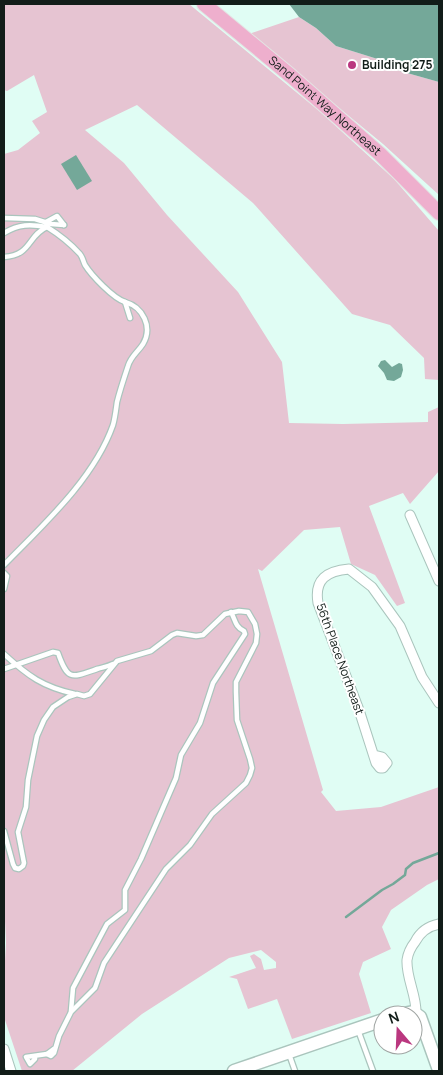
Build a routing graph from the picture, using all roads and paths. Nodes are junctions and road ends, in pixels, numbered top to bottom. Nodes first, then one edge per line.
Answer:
1 (204, 4) edge
2 (439, 214) edge
3 (4, 218) edge
4 (46, 225) junction
5 (4, 233) edge
6 (4, 257) edge
7 (125, 302) junction
8 (130, 318) dead end
9 (410, 515) dead end
10 (4, 565) edge
11 (4, 573) edge
12 (439, 581) edge
13 (4, 589) edge
14 (231, 612) junction
15 (4, 654) edge
16 (117, 661) junction
17 (15, 664) junction
18 (4, 669) edge
19 (77, 694) junction
20 (439, 703) edge
21 (374, 755) dead end
22 (4, 831) edge
23 (439, 924) edge
24 (416, 1005) edge
25 (71, 1011) junction
26 (373, 1024) edge
27 (423, 1026) edge
28 (358, 1029) junction
29 (4, 1049) edge
30 (289, 1053) junction
31 (35, 1056) dead end
32 (439, 1070) edge
33 (11, 1071) edge
34 (234, 1071) edge
35 (295, 1071) edge
36 (373, 1071) edge

1 - 2 main road, Sand Point Way Northeast
3 - 4 lane
4 - 5 lane
4 - 6 lane
4 - 7 lane
7 - 8 lane
7 - 10 lane
9 - 12 street
11 - 13 lane
14 - 16 lane
14 - 25 lane
14 - 25 lane
15 - 17 lane
16 - 17 lane
16 - 19 lane
17 - 18 lane
17 - 19 lane
19 - 22 lane
20 - 21 street, 56th Place Northeast
23 - 24 street
25 - 31 lane
26 - 28 main road
27 - 32 main road
28 - 30 main road
28 - 36 lane
29 - 33 street
30 - 34 main road
30 - 35 lane

